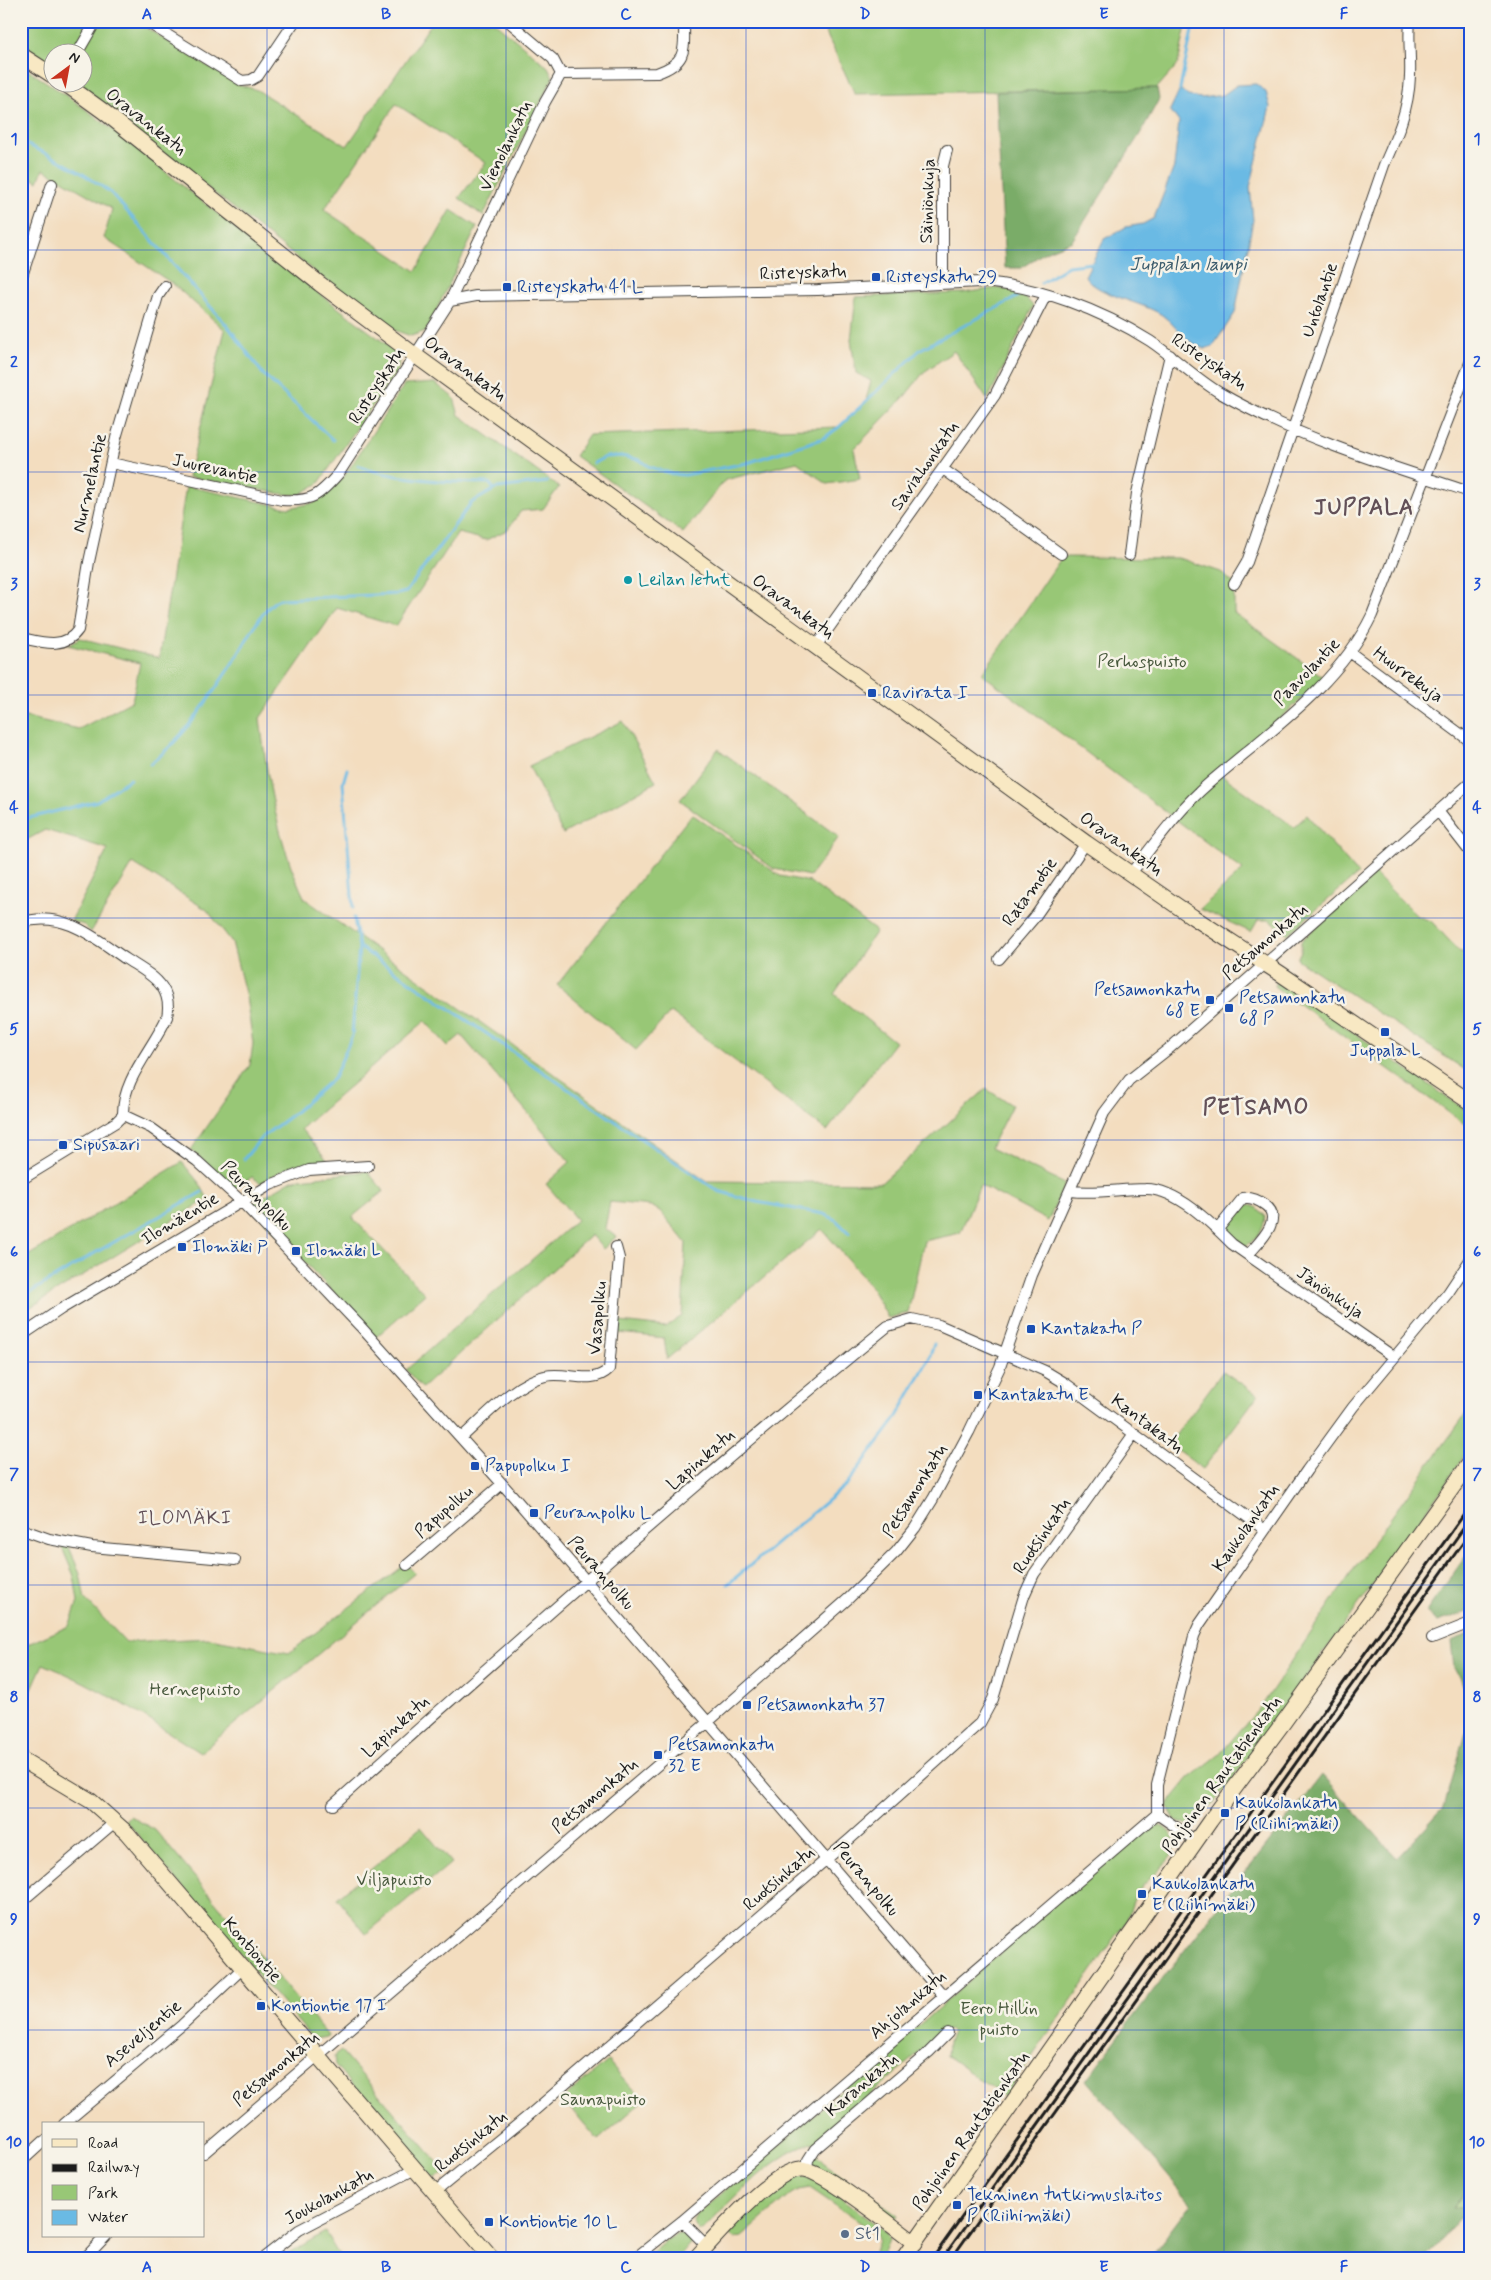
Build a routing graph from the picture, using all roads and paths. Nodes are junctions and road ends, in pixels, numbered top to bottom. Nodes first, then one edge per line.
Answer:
1 (96, 21) edge
2 (145, 21) edge
3 (294, 21) edge
4 (508, 21) edge
5 (684, 21) edge
6 (1410, 21) edge
7 (84, 42) edge
8 (21, 55) edge
9 (42, 69) edge
10 (561, 74) junction
11 (77, 92) edge
12 (947, 150) dead end
13 (52, 184) dead end
14 (21, 279) edge
15 (943, 283) junction
16 (165, 286) dead end
17 (1046, 295) junction
18 (450, 301) junction
19 (1170, 355) junction
20 (416, 356) junction
21 (1470, 363) edge
22 (1294, 429) junction
23 (110, 463) junction
24 (943, 469) junction
25 (1425, 478) junction
26 (1470, 492) edge
27 (312, 498) joint
28 (1061, 554) dead end
29 (1129, 555) dead end
30 (1234, 584) dead end
31 (21, 638) edge
32 (816, 646) junction
33 (1350, 653) junction
34 (1470, 741) edge
35 (1470, 783) edge
36 (1438, 811) junction
37 (1086, 843) junction
38 (1470, 852) edge
39 (1130, 873) junction
40 (21, 922) edge
41 (999, 959) dead end
42 (1265, 964) junction
43 (1470, 1102) edge
44 (124, 1115) junction
45 (368, 1166) dead end
46 (21, 1180) edge
47 (1071, 1191) junction
48 (241, 1201) junction
49 (1218, 1229) junction
50 (616, 1247) dead end
51 (1248, 1255) junction
52 (1470, 1260) edge
53 (21, 1336) edge
54 (1005, 1354) junction
55 (1394, 1357) junction
56 (1133, 1435) junction
57 (461, 1438) junction
58 (1470, 1463) edge
59 (502, 1484) junction
60 (21, 1529) edge
61 (1265, 1530) junction
62 (235, 1560) dead end
63 (408, 1565) dead end
64 (586, 1580) junction
65 (1470, 1623) edge
66 (1432, 1638) dead end
67 (708, 1722) junction
68 (21, 1759) edge
69 (333, 1805) dead end
70 (1157, 1814) junction
71 (115, 1822) junction
72 (1196, 1841) junction
73 (827, 1859) junction
74 (21, 1902) edge
75 (243, 1968) junction
76 (943, 1995) junction
77 (948, 2033) dead end
78 (318, 2055) junction
79 (66, 2122) edge
80 (42, 2144) edge
81 (205, 2152) edge
82 (21, 2162) edge
83 (415, 2169) junction
84 (807, 2170) junction
85 (435, 2192) junction
86 (682, 2221) junction
87 (104, 2238) edge
88 (915, 2242) junction
89 (707, 2246) junction
90 (84, 2259) edge
91 (262, 2259) edge
92 (492, 2259) edge
93 (634, 2259) edge
94 (695, 2259) edge
95 (904, 2259) edge

1 - 7 street
2 - 3 street
4 - 10 street
5 - 10 street
6 - 22 street, Untolantie
8 - 9 street
10 - 18 street, Vienolankatu
11 - 20 street, Oravankatu
12 - 15 street, Säiniönkuja
13 - 14 street
15 - 17 street, Risteyskatu
15 - 18 street, Risteyskatu
16 - 23 street, Nurmelantie
17 - 19 street, Risteyskatu
17 - 24 street, Saviahonkatu
18 - 20 street, Risteyskatu
19 - 22 street, Risteyskatu
19 - 29 street
20 - 27 street, Risteyskatu
20 - 32 street, Oravankatu
21 - 25 street, Paavolantie
22 - 25 street, Risteyskatu
22 - 30 street, Untolantie
23 - 27 street, Juurevantie
23 - 31 street, Nurmelantie
24 - 28 street
24 - 32 street, Saviahonkatu
25 - 26 street, Risteyskatu
25 - 33 street, Paavolantie
32 - 37 street, Oravankatu
33 - 34 street, Huurrekuja
33 - 39 street, Paavolantie
35 - 36 street, Petsamonkatu
36 - 38 street
36 - 42 street, Petsamonkatu
37 - 39 street, Oravankatu
37 - 41 street, Ratamotie
39 - 42 street, Oravankatu
40 - 44 street
42 - 43 street, Oravankatu
42 - 47 street, Petsamonkatu
44 - 46 street
44 - 48 street, Peuranpolku
45 - 48 street, Ilomäentie
47 - 49 street, Jänönkuja
47 - 54 street, Petsamonkatu
48 - 53 street, Ilomäentie
48 - 57 street, Peuranpolku
49 - 51 street, Jänönkuja
49 - 51 street
50 - 57 street, Vasapolku
51 - 55 street, Jänönkuja
52 - 55 street, Kaukolankatu
54 - 56 street, Kantakatu
54 - 64 street, Lapinkatu
54 - 67 street, Petsamonkatu
55 - 61 street, Kaukolankatu
56 - 61 street, Kantakatu
56 - 73 street, Ruotsinkatu
57 - 59 street, Peuranpolku
58 - 72 street, Pohjoinen Rautatienkatu
59 - 63 street, Papupolku
59 - 64 street, Peuranpolku
60 - 62 street
61 - 70 street, Kaukolankatu
64 - 67 street, Peuranpolku
64 - 69 street, Lapinkatu
65 - 66 street
67 - 73 street, Peuranpolku
67 - 78 street, Petsamonkatu
68 - 71 street, Kontiontie
70 - 72 street
70 - 76 street, Ahjolankatu
71 - 74 street
71 - 75 street, Kontiontie
72 - 88 street, Pohjoinen Rautatienkatu
73 - 76 street, Peuranpolku
73 - 85 street, Ruotsinkatu
75 - 78 street, Kontiontie
75 - 79 street, Aseveljentie
76 - 86 street, Ahjolankatu
77 - 84 street, Karankatu
78 - 81 street, Petsamonkatu
78 - 83 street, Kontiontie
80 - 82 street
83 - 85 street, Kontiontie
83 - 91 street, Joukolankatu
84 - 88 street
84 - 89 street
85 - 92 street, Kontiontie
86 - 89 street
86 - 93 street, Ahjolankatu
87 - 90 street
88 - 95 street, Pohjoinen Rautatienkatu
89 - 94 street

